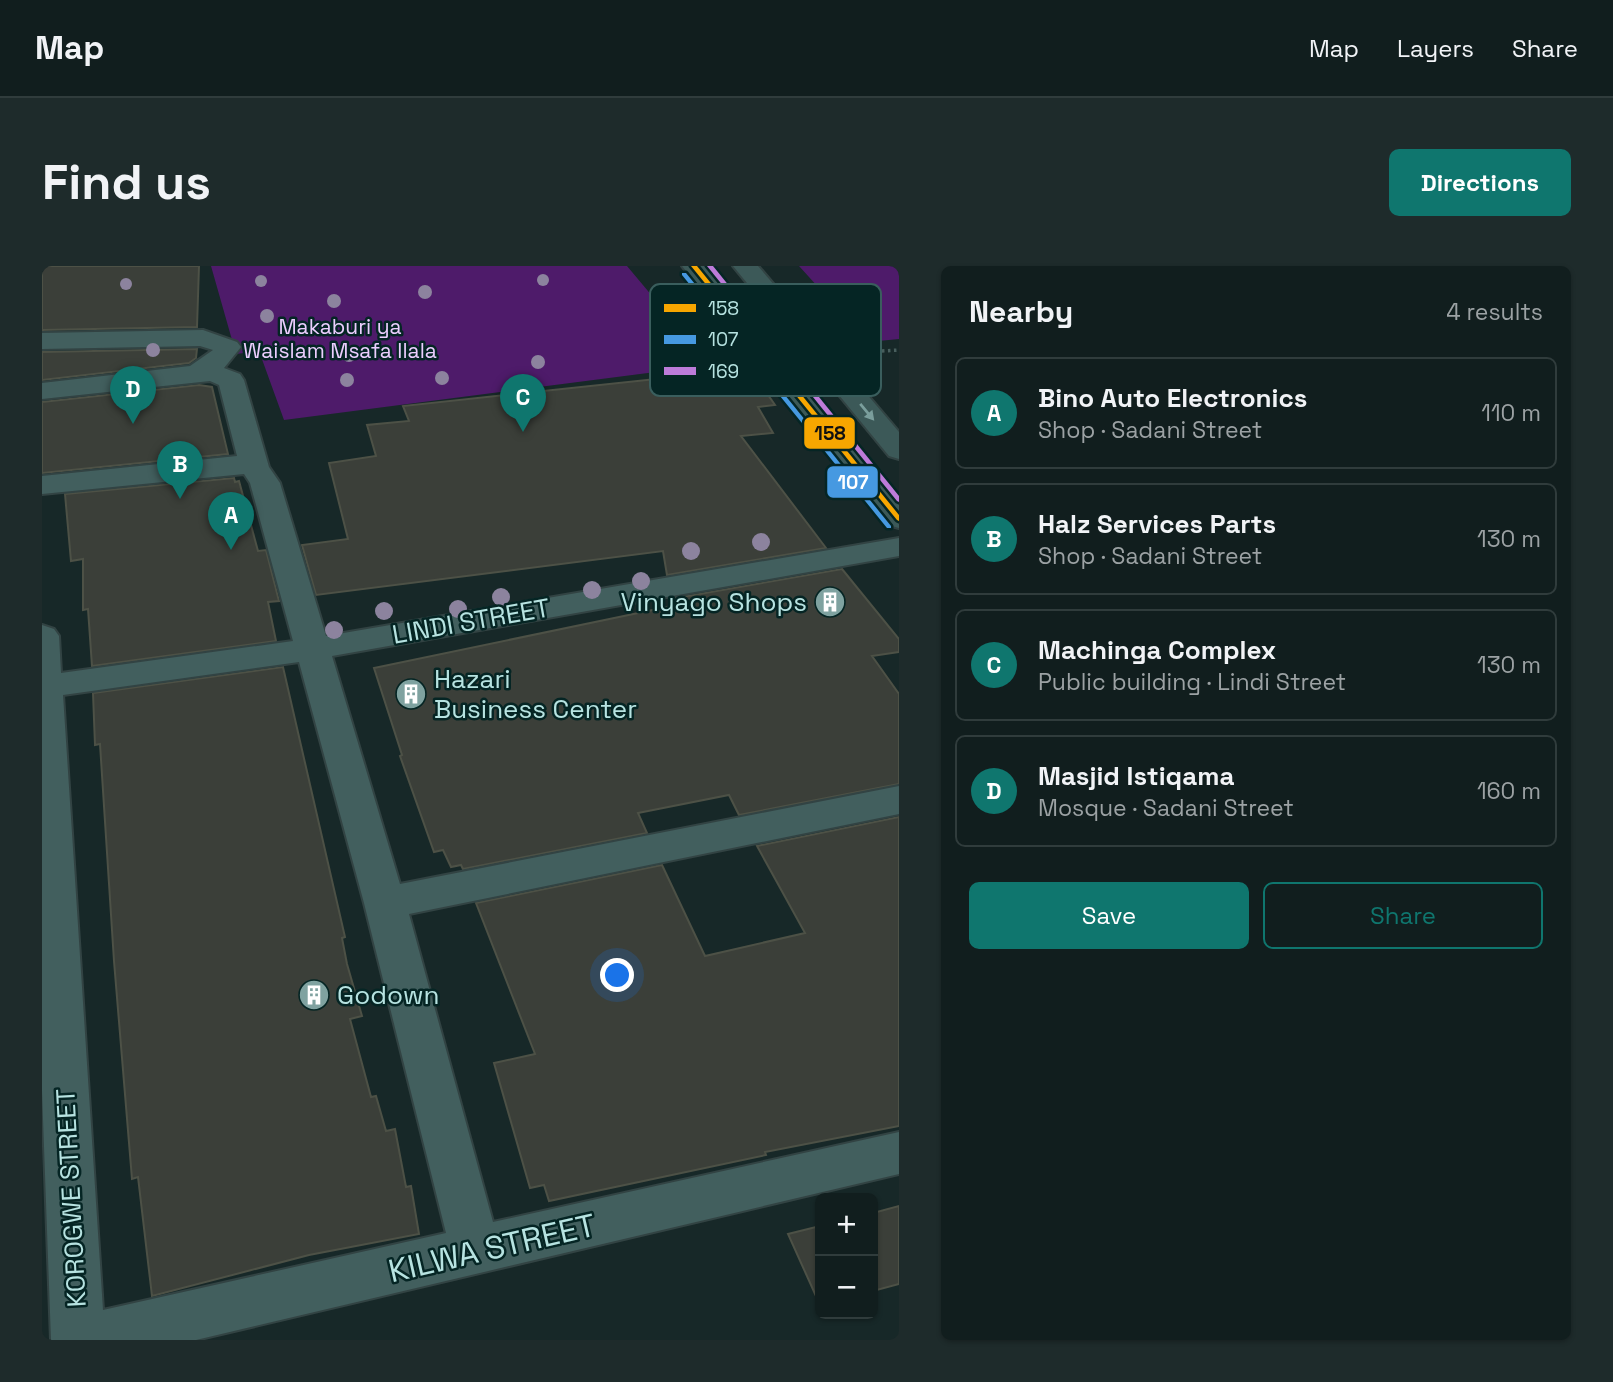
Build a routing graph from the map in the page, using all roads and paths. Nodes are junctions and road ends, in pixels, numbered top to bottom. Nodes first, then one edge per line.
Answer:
1 (694, 266) edge
2 (745, 266) edge
3 (709, 284) edge
4 (760, 284) edge
5 (42, 341) edge
6 (197, 373) junction
7 (42, 391) edge
8 (799, 396) edge
9 (854, 396) edge
10 (899, 450) edge
11 (254, 467) junction
12 (42, 485) edge
13 (899, 519) edge
14 (899, 547) edge
15 (42, 636) edge
16 (313, 649) junction
17 (42, 687) edge
18 (899, 800) edge
19 (385, 904) junction
20 (899, 1153) edge
21 (476, 1252) junction
22 (78, 1340) edge
23 (84, 1340) edge

1 - 3 main road
2 -> 4 main road
5 - 6 street
6 - 7 street
6 - 11 street
8 - 13 main road
9 -> 10 main road
11 - 12 street
11 - 16 street
14 - 16 street, LINDI STREET
15 - 17 street, KOROGWE STREET
16 - 17 street, LINDI STREET
16 - 19 street
17 - 22 street, KOROGWE STREET
18 - 19 street
19 - 21 street
20 - 21 street, KILWA STREET
21 - 23 street, KILWA STREET

